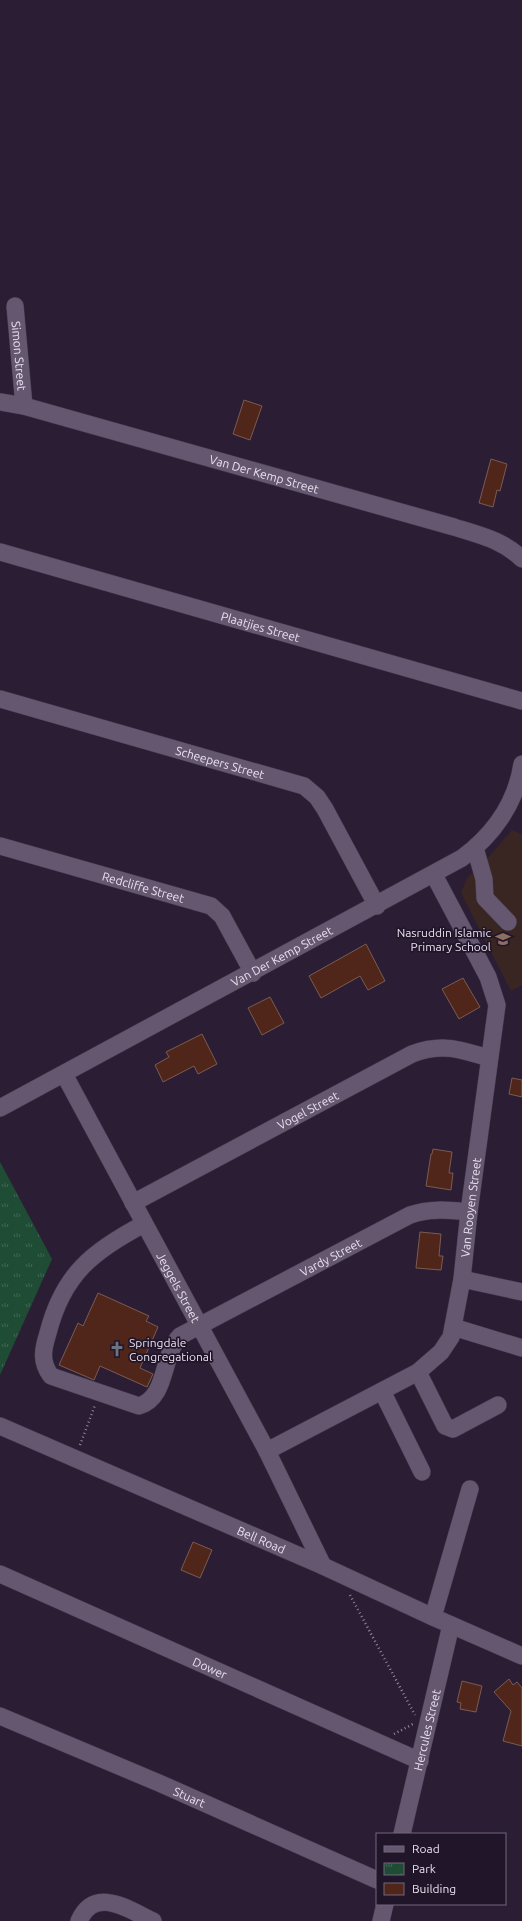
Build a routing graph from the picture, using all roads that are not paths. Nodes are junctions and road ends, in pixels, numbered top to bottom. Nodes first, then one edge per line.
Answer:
1 (15, 306) dead end
2 (0, 402) edge
3 (24, 406) junction
4 (0, 552) edge
5 (522, 559) edge
6 (0, 699) edge
7 (522, 701) edge
8 (522, 764) edge
9 (0, 846) edge
10 (475, 848) junction
11 (434, 875) junction
12 (377, 906) junction
13 (508, 922) dead end
14 (253, 972) junction
15 (489, 1058) junction
16 (64, 1074) junction
17 (0, 1108) edge
18 (133, 1203) junction
19 (468, 1212) junction
20 (144, 1224) junction
21 (462, 1279) junction
22 (522, 1292) edge
23 (200, 1327) junction
24 (453, 1327) junction
25 (522, 1348) edge
26 (418, 1372) junction
27 (382, 1391) junction
28 (498, 1405) dead end
29 (0, 1426) edge
30 (267, 1451) junction
31 (422, 1472) dead end
32 (470, 1489) dead end
33 (323, 1566) junction
34 (0, 1574) edge
35 (433, 1617) junction
36 (450, 1625) junction
37 (522, 1656) edge
38 (0, 1716) edge
39 (420, 1762) junction
40 (402, 1833) edge
41 (376, 1880) edge
42 (385, 1905) edge
43 (79, 1921) edge
44 (153, 1921) edge
45 (382, 1921) edge

1 - 3 street, Simon Street
2 - 3 street, Van Der Kemp Street
3 - 5 street, Van Der Kemp Street
4 - 7 street, Plaatjies Street
6 - 12 street, Scheepers Street
8 - 10 street, Van Der Kemp Street
9 - 14 street, Redcliffe Street
10 - 11 street, Van Der Kemp Street
10 - 13 street
11 - 12 street, Van Der Kemp Street
11 - 15 street, Van Rooyen Street
12 - 14 street, Van Der Kemp Street
14 - 16 street, Van Der Kemp Street
15 - 18 street, Vogel Street
15 - 19 street, Van Rooyen Street
16 - 17 street, Van Der Kemp Street
16 - 18 street, Jeggels Street
18 - 20 street, Jeggels Street
19 - 21 street, Van Rooyen Street
19 - 23 street, Vardy Street
20 - 23 street, Jeggels Street
20 - 23 street, Vardy Street
21 - 22 street
21 - 24 street, Van Rooyen Street
23 - 30 street, Jeggels Street
24 - 25 street
24 - 26 street, Van Rooyen Street
26 - 27 street, Van Rooyen Street
26 - 28 street
27 - 30 street, Van Rooyen Street
27 - 31 street
29 - 33 street, Bell Road
30 - 33 street, Jeggels Street
32 - 35 street
33 - 35 street, Bell Road
34 - 39 street, Dower
35 - 36 street, Bell Road
36 - 37 street, Bell Road
36 - 39 street, Hercules Street
38 - 41 street, Stuart
39 - 40 street, Hercules Street
42 - 45 street
43 - 44 street

